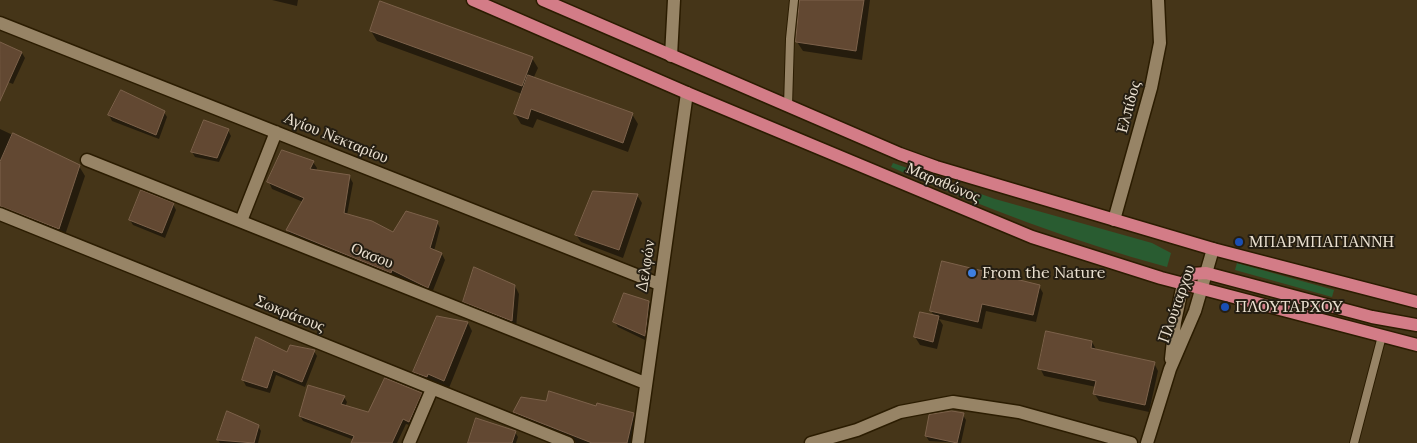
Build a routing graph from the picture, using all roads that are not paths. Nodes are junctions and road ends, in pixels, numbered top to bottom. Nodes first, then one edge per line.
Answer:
1 (474, 0) edge
2 (542, 0) edge
3 (674, 0) edge
4 (794, 0) edge
5 (1158, 0) edge
6 (0, 22) edge
7 (671, 56) junction
8 (687, 93) junction
9 (788, 106) junction
10 (276, 132) junction
11 (87, 160) dead end
12 (0, 214) edge
13 (1114, 220) junction
14 (240, 221) junction
15 (1213, 249) junction
16 (1206, 273) junction
17 (659, 284) junction
18 (1183, 284) junction
19 (1202, 288) junction
20 (1417, 302) edge
21 (1417, 325) edge
22 (1382, 336) junction
23 (1417, 345) edge
24 (1170, 369) junction
25 (645, 383) junction
26 (432, 389) junction
27 (409, 443) edge
28 (568, 443) edge
29 (638, 443) edge
30 (811, 443) edge
31 (1131, 443) edge
32 (1147, 443) edge
33 (1354, 443) edge

1 - 8 main road, Μαραθώνος
2 - 7 main road, Μαραθώνος
3 - 7 street
4 - 9 lane
5 - 13 street, Ελπίδος
6 - 10 street, Αγίου Νεκταρίου
7 - 9 main road, Μαραθώνος
8 - 17 street, Δελφών
8 - 18 main road, Μαραθώνος
9 - 13 main road, Μαραθώνος
10 - 14 street
10 - 17 street, Αγίου Νεκταρίου
11 - 14 street, Οασου
12 - 26 street, Σωκράτους
13 - 15 main road, Μαραθώνος
14 - 25 street, Οασου
15 - 16 street, Πλούταρχου
15 - 20 main road, Μαραθώνος
16 - 18 main road
16 - 19 street, Πλούταρχου
16 - 21 main road
17 - 25 street, Δελφών
18 - 19 main road, Μαραθώνος
18 - 24 street, Πλούταρχου
19 - 22 main road, Μαραθώνος
19 - 24 street, Πλούταρχου
22 - 23 main road, Μαραθώνος
22 - 33 lane
24 - 32 street, Πλούταρχου
25 - 29 street, Δελφών
26 - 27 street
26 - 28 street, Σωκράτους
30 - 31 street

